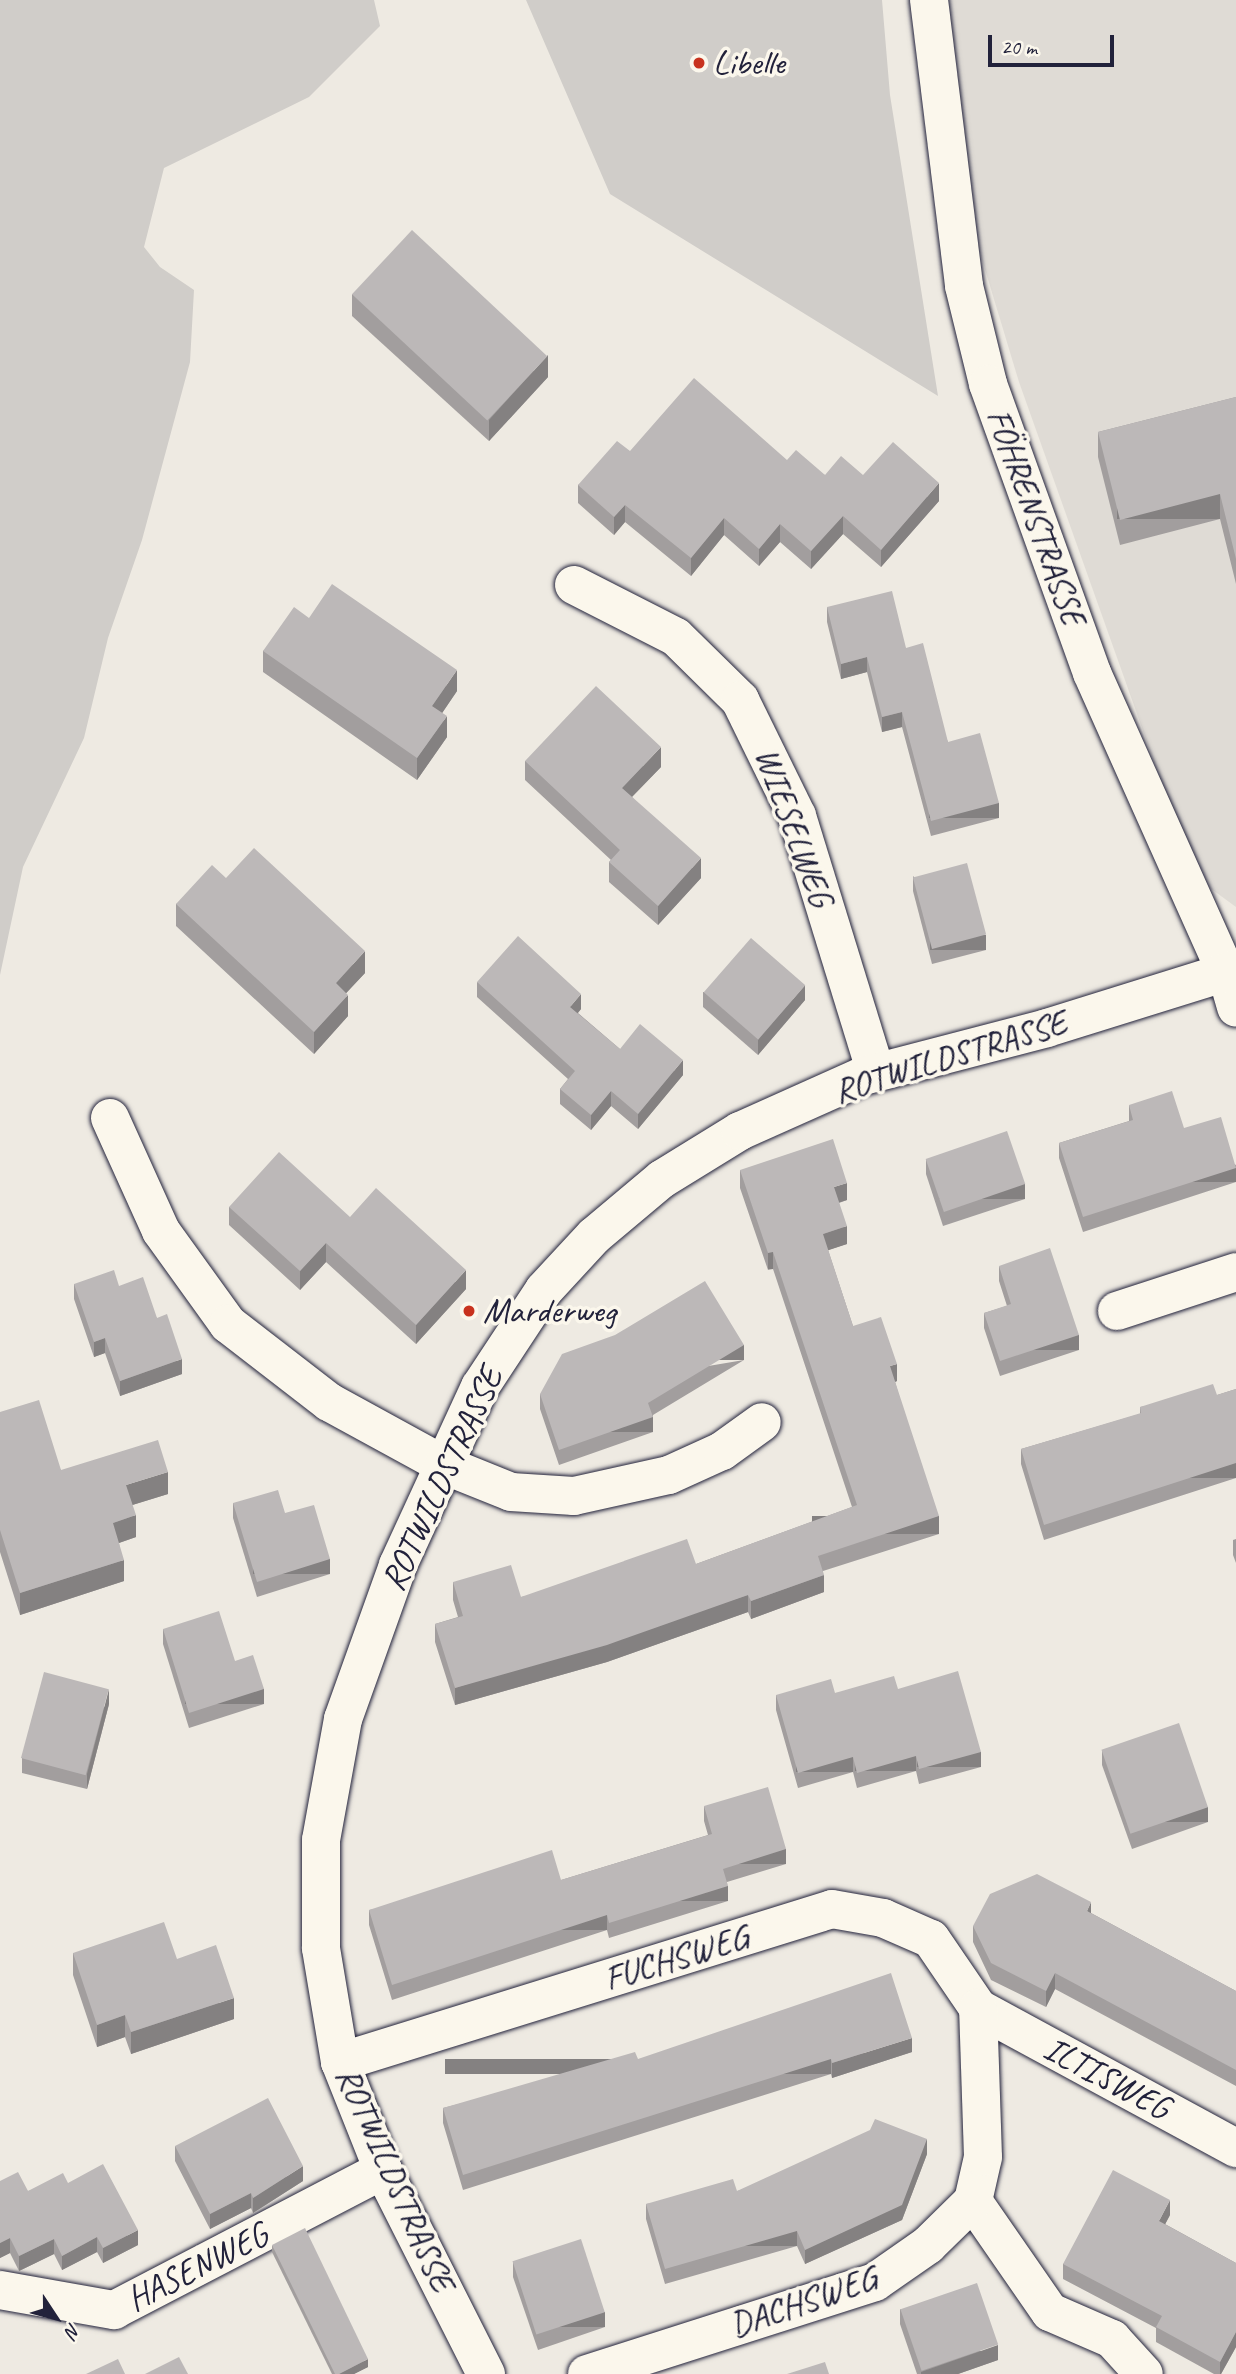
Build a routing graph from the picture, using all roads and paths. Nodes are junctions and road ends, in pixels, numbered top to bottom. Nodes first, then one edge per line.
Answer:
1 (929, 0) edge
2 (574, 584) dead end
3 (1233, 983) edge
4 (876, 1072) junction
5 (110, 1118) dead end
6 (1236, 1272) edge
7 (1117, 1311) dead end
8 (762, 1422) dead end
9 (444, 1465) junction
10 (978, 2008) junction
11 (341, 2062) junction
12 (1236, 2148) edge
13 (383, 2170) junction
14 (973, 2201) junction
15 (0, 2290) edge
16 (486, 2374) edge
17 (587, 2374) edge
18 (1144, 2374) edge

1 - 3 street, FÖHRENSTRASSE
2 - 4 street, WIESELWEG
3 - 4 street, ROTWILDSTRASSE
4 - 9 street, ROTWILDSTRASSE
5 - 9 street
6 - 7 street
8 - 9 street
9 - 11 street, ROTWILDSTRASSE
10 - 11 street, FUCHSWEG
10 - 12 street, ILTISWEG
10 - 14 street
11 - 13 street, ROTWILDSTRASSE
13 - 15 street, HASENWEG
13 - 16 street, ROTWILDSTRASSE
14 - 17 street, DACHSWEG
14 - 18 street

